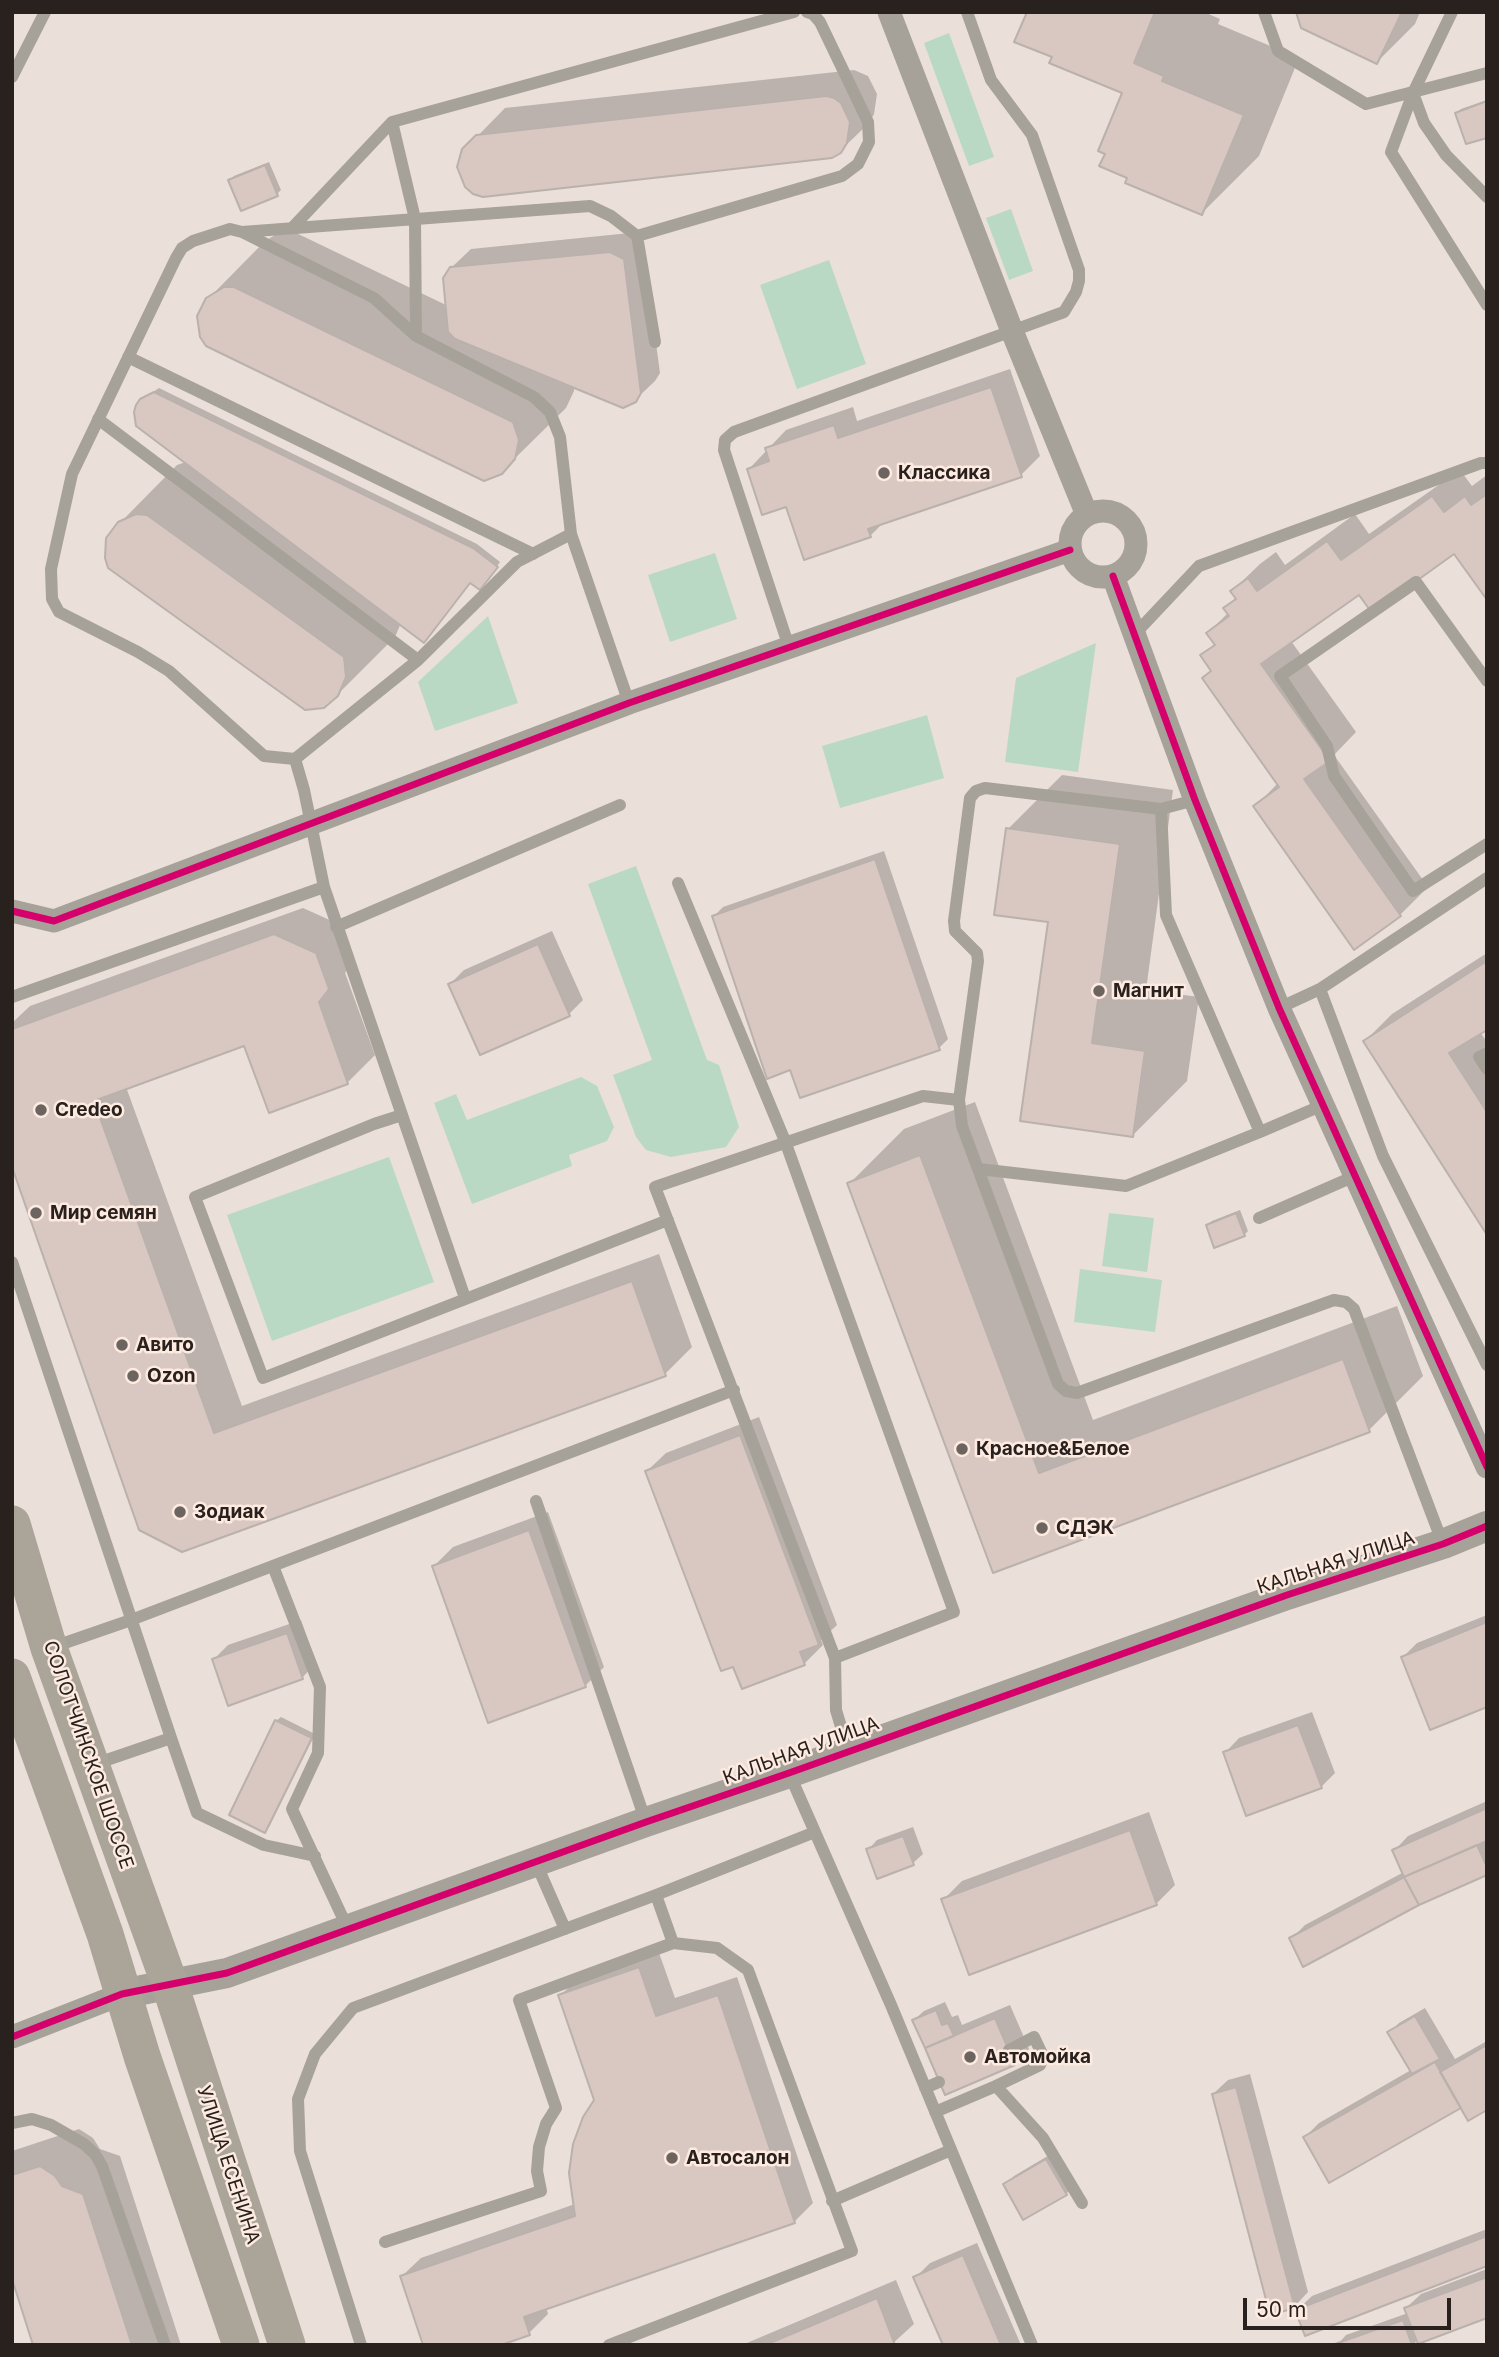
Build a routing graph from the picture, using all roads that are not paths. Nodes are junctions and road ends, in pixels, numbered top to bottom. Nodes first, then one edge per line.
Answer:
1 (45, 12) edge
2 (794, 12) edge
3 (807, 12) edge
4 (889, 12) edge
5 (967, 12) edge
6 (1264, 12) edge
7 (1452, 12) edge
8 (1487, 73) edge
9 (12, 77) edge
10 (1413, 93) junction
11 (392, 122) junction
12 (1487, 197) edge
13 (415, 219) junction
14 (292, 228) junction
15 (242, 232) junction
16 (637, 236) junction
17 (1487, 305) edge
18 (1012, 331) junction
19 (416, 336) junction
20 (655, 342) dead end
21 (128, 357) junction
22 (98, 419) junction
23 (1487, 463) edge
24 (1087, 515) junction
25 (571, 534) junction
26 (1070, 550) junction
27 (533, 554) junction
28 (1113, 576) junction
29 (1133, 636) junction
30 (789, 647) junction
31 (418, 660) junction
32 (1487, 681) edge
33 (629, 703) junction
34 (295, 759) junction
35 (1195, 800) junction
36 (620, 806) dead end
37 (1161, 809) junction
38 (310, 825) junction
39 (1487, 844) edge
40 (1487, 878) edge
41 (678, 883) dead end
42 (324, 887) junction
43 (12, 911) edge
44 (336, 927) junction
45 (1320, 989) junction
46 (12, 997) edge
47 (1279, 1008) junction
48 (1487, 1053) edge
49 (1487, 1069) edge
50 (959, 1100) junction
51 (1323, 1105) junction
52 (402, 1115) junction
53 (1260, 1132) junction
54 (785, 1141) junction
55 (979, 1169) junction
56 (1355, 1176) junction
57 (1259, 1218) dead end
58 (668, 1220) junction
59 (12, 1262) edge
60 (465, 1298) junction
61 (1487, 1365) edge
62 (734, 1390) junction
63 (1487, 1467) edge
64 (536, 1501) dead end
65 (12, 1524) edge
66 (1487, 1527) edge
67 (1443, 1544) junction
68 (273, 1566) junction
69 (131, 1620) junction
70 (50, 1648) junction
71 (835, 1658) junction
72 (12, 1678) edge
73 (171, 1738) junction
74 (849, 1751) junction
75 (92, 1765) junction
76 (789, 1773) junction
77 (646, 1822) junction
78 (815, 1832) junction
79 (316, 1856) junction
80 (536, 1862) junction
81 (656, 1895) junction
82 (348, 1929) junction
83 (565, 1929) junction
84 (673, 1942) junction
85 (170, 1985) junction
86 (122, 1994) junction
87 (12, 2037) edge
88 (1009, 2050) dead end
89 (939, 2082) dead end
90 (996, 2086) junction
91 (925, 2088) junction
92 (935, 2112) junction
93 (12, 2123) edge
94 (951, 2150) junction
95 (832, 2201) junction
96 (1082, 2203) dead end
97 (385, 2242) dead end
98 (238, 2344) edge
99 (165, 2345) edge
100 (287, 2345) edge
101 (362, 2345) edge
102 (609, 2345) edge
103 (1032, 2345) edge

1 - 9 lane
2 - 11 lane
3 - 16 lane
4 - 18 street
5 - 18 lane
6 - 10 lane
7 - 10 lane
8 - 10 lane
10 - 12 lane
10 - 17 lane
11 - 13 lane
11 - 14 lane
13 - 14 lane
13 - 16 lane
13 - 19 lane
14 - 15 lane
15 - 19 lane
15 - 21 lane
16 - 20 lane
18 - 24 street
18 - 30 lane
19 - 25 lane
21 - 22 lane
21 - 27 lane
22 - 31 lane
22 - 34 lane
23 - 29 lane
24 - 26 street
24 - 28 street
25 - 27 lane
25 - 33 lane
26 - 28 street
26 - 30 street
27 - 31 lane
28 - 29 street
29 - 35 street
30 - 33 street
31 - 34 lane
32 - 39 lane
33 - 38 street
34 - 38 lane
35 - 37 lane
35 - 47 street
36 - 44 lane
37 - 50 lane
37 - 53 lane
38 - 42 lane
38 - 43 street
40 - 45 lane
41 - 54 lane
42 - 44 lane
42 - 46 lane
44 - 52 lane
45 - 47 lane
45 - 61 lane
47 - 51 street
48 - 49 lane
50 - 54 lane
50 - 55 lane
51 - 53 lane
51 - 56 street
52 - 60 lane
52 - 60 lane
53 - 55 lane
54 - 58 lane
54 - 71 lane
55 - 67 lane
56 - 57 lane
56 - 63 street
58 - 60 lane
58 - 62 lane
59 - 69 lane
62 - 68 lane
62 - 71 lane
64 - 77 lane
65 - 70 main road, СОЛОТЧИНСКОЕ ШОССЕ
66 - 67 street, КАЛЬНАЯ УЛИЦА
67 - 74 street, КАЛЬНАЯ УЛИЦА
68 - 69 lane
68 - 79 lane
69 - 70 lane
69 - 73 lane
70 - 75 main road, СОЛОТЧИНСКОЕ ШОССЕ
71 - 74 lane
72 - 86 main road
73 - 75 lane
73 - 79 lane
74 - 76 street, КАЛЬНАЯ УЛИЦА
75 - 85 main road, СОЛОТЧИНСКОЕ ШОССЕ
76 - 77 street, КАЛЬНАЯ УЛИЦА
76 - 78 lane
77 - 80 street, КАЛЬНАЯ УЛИЦА
78 - 81 lane
78 - 91 lane
79 - 82 lane
80 - 82 street, КАЛЬНАЯ УЛИЦА
80 - 83 lane
81 - 83 lane
81 - 84 lane
82 - 85 street, КАЛЬНАЯ УЛИЦА
83 - 101 lane
84 - 95 lane
84 - 97 lane
85 - 86 street, КАЛЬНАЯ УЛИЦА
85 - 100 main road, УЛИЦА ЕСЕНИНА
86 - 87 street
86 - 98 main road
88 - 90 lane
89 - 91 lane
90 - 92 lane
90 - 96 lane
91 - 92 lane
92 - 94 lane
93 - 99 lane
94 - 95 lane
94 - 103 lane
95 - 102 lane

